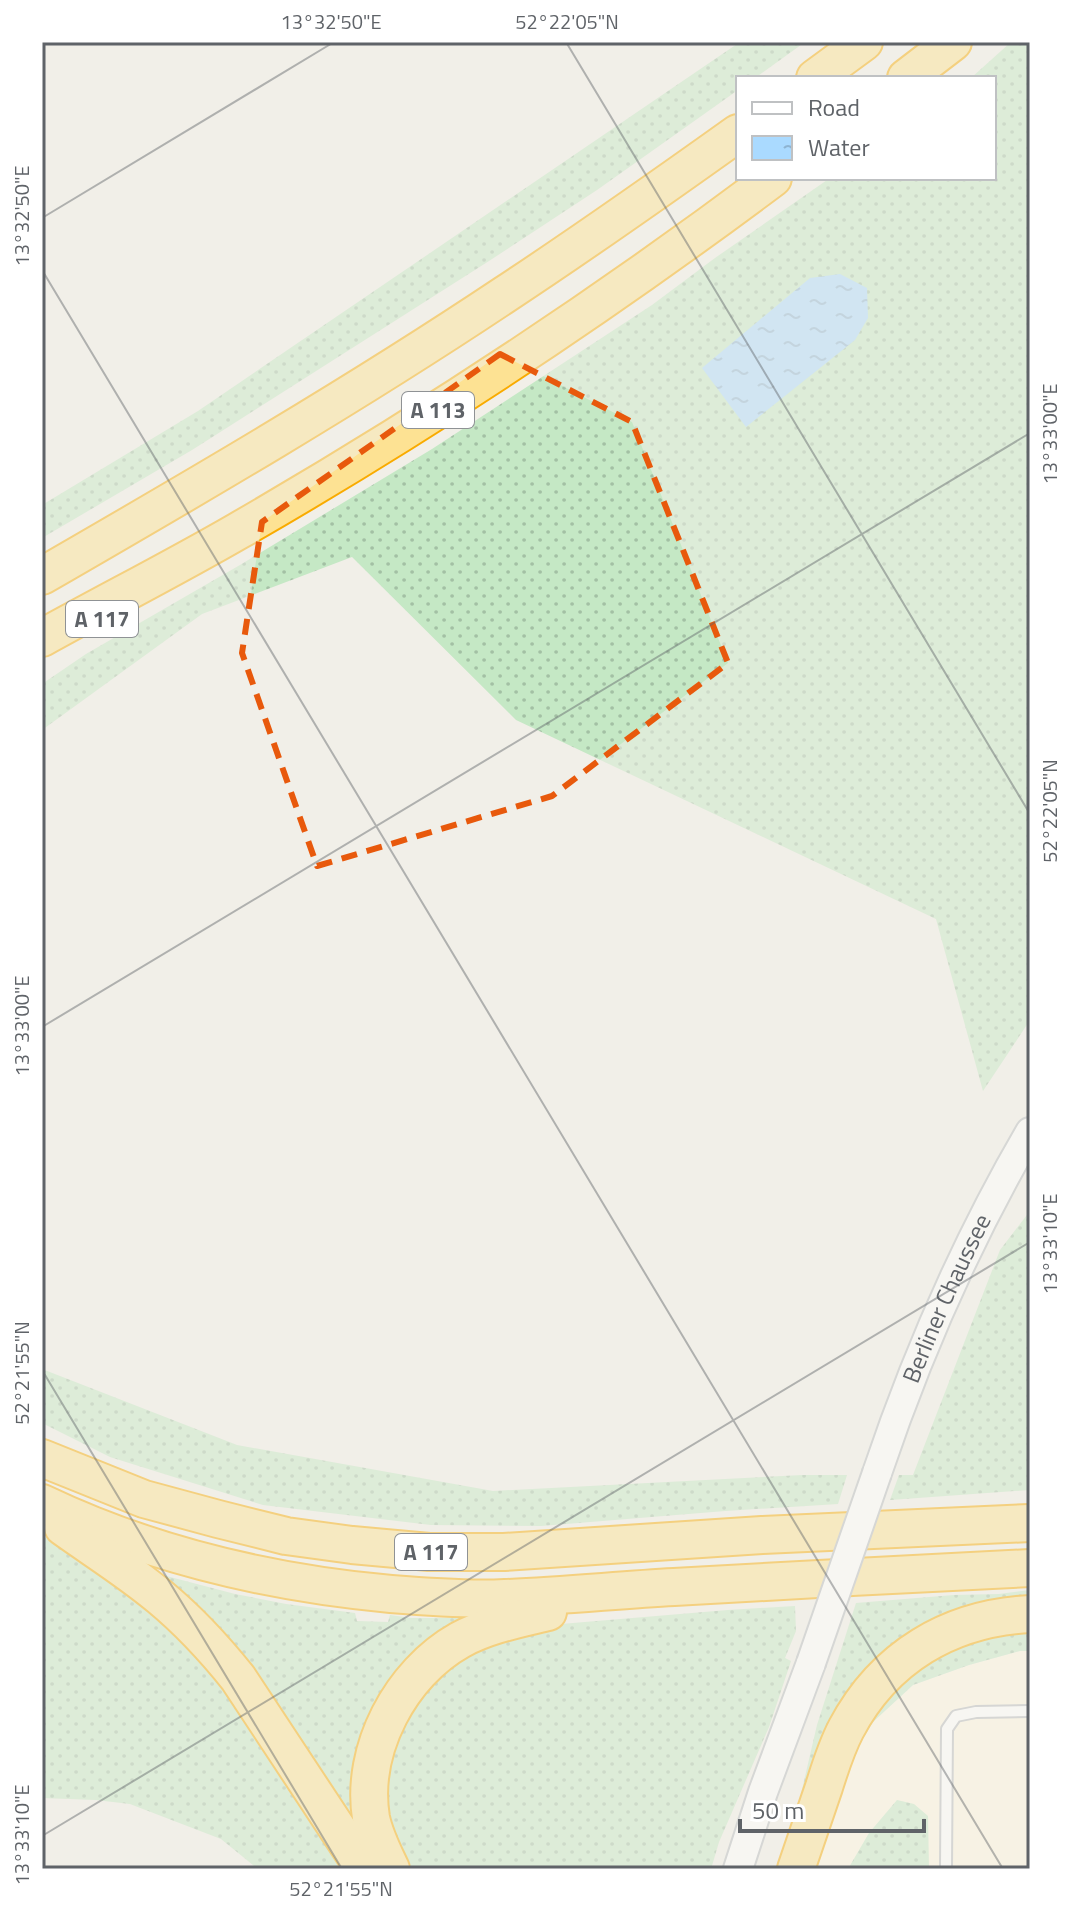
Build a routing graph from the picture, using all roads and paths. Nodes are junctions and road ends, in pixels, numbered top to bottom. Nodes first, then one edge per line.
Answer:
1 (864, 42) edge
2 (953, 42) edge
3 (833, 62) edge
4 (909, 76) edge
5 (736, 134) edge
6 (770, 180) edge
7 (162, 573) junction
8 (42, 576) edge
9 (42, 638) edge
10 (42, 665) edge
11 (1030, 1132) edge
12 (42, 1441) edge
13 (42, 1458) edge
14 (107, 1486) junction
15 (42, 1503) edge
16 (42, 1512) edge
17 (1030, 1523) edge
18 (1030, 1568) edge
19 (673, 1587) junction
20 (1030, 1614) edge
21 (1030, 1711) edge
22 (364, 1869) edge
23 (391, 1869) edge
24 (738, 1869) edge
25 (796, 1869) edge
26 (946, 1869) edge

1 - 3 highway
2 - 4 highway
5 - 8 highway, A 113
6 - 7 highway, A 113
7 - 9 highway, A 113
7 - 10 highway, A 117
11 - 24 street, Berliner Chaussee, bridge
12 - 14 highway, A 117
13 - 14 highway, A 117
14 - 17 highway, A 117
15 - 19 highway, A 117
16 - 22 highway
18 - 19 highway, A 117
19 - 23 highway
20 - 25 highway
21 - 26 lane

